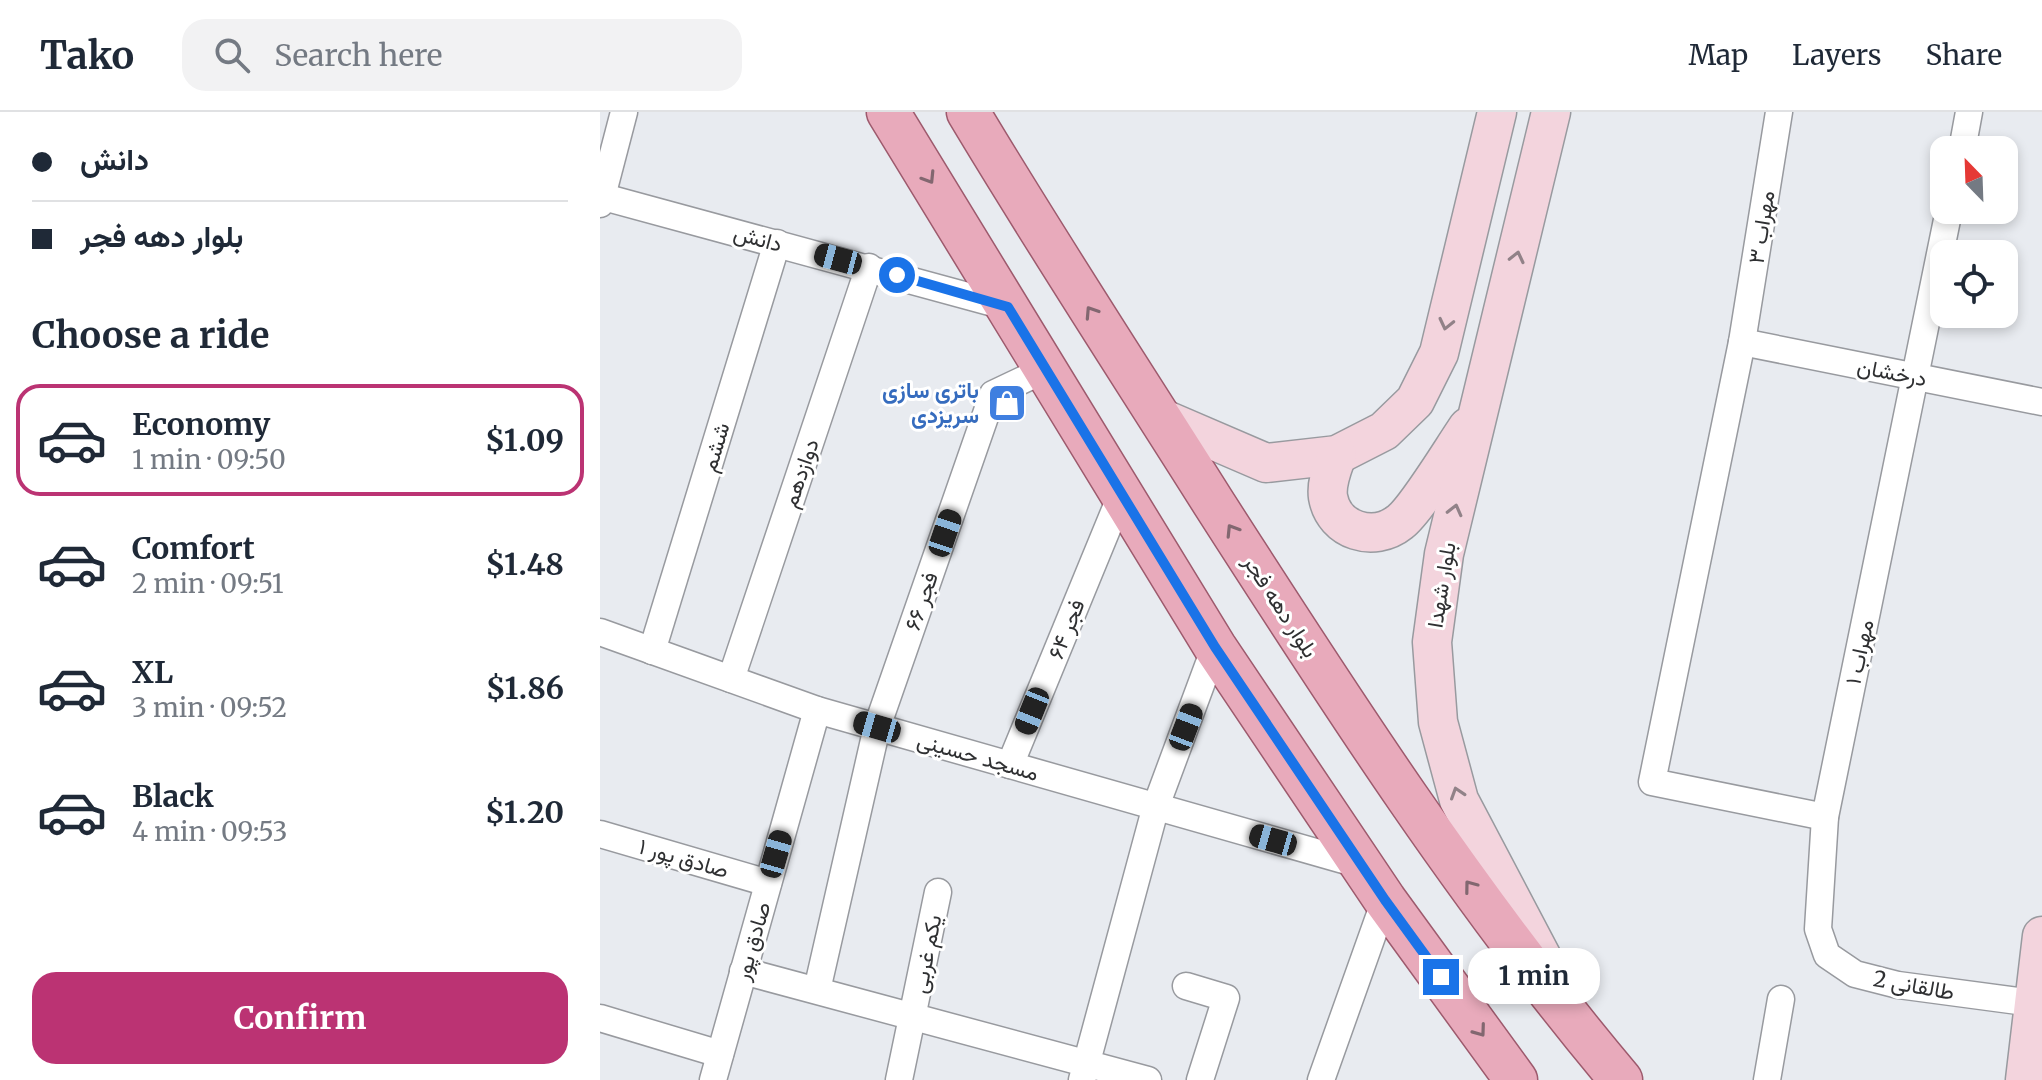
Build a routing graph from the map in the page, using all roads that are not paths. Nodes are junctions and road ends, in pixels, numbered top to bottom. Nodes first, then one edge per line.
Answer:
1 (624, 112) edge
2 (888, 112) edge
3 (968, 112) edge
4 (1497, 112) edge
5 (1551, 112) edge
6 (1779, 112) edge
7 (1969, 112) edge
8 (1965, 136) edge
9 (601, 199) edge
10 (1946, 224) edge
11 (777, 243) junction
12 (869, 267) junction
13 (1008, 307) junction
14 (1742, 342) junction
15 (1046, 369) junction
16 (1915, 377) junction
17 (2042, 402) edge
18 (1480, 410) junction
19 (1159, 417) junction
20 (1337, 455) junction
21 (1122, 493) junction
22 (600, 632) edge
23 (1215, 647) junction
24 (652, 651) junction
25 (731, 679) junction
26 (817, 710) junction
27 (877, 727) junction
28 (1010, 765) junction
29 (1156, 806) junction
30 (1825, 817) junction
31 (600, 834) edge
32 (1361, 865) junction
33 (768, 883) junction
34 (938, 892) dead end
35 (1385, 900) junction
36 (1818, 929) joint
37 (2042, 936) edge
38 (743, 971) junction
39 (1186, 986) dead end
40 (817, 990) junction
41 (1781, 999) dead end
42 (2033, 1003) junction
43 (914, 1017) junction
44 (600, 1018) edge
45 (1583, 1036) junction
46 (720, 1054) junction
47 (1085, 1072) edge
48 (713, 1080) edge
49 (899, 1080) edge
50 (1148, 1080) edge
51 (1200, 1080) edge
52 (1321, 1080) edge
53 (1516, 1080) edge
54 (1621, 1080) edge
55 (1767, 1080) edge
56 (2025, 1080) edge

1 - 9 street
2 -> 13 main road
19 -> 3 main road, بلوار دهه فجر
4 -> 20 street
18 -> 5 street, بلوار شهدا
6 - 14 street, مهراب ۳
7 - 8 street
9 - 11 street, دانش
10 - 16 street, مهراب ۱
11 - 12 street, دانش
11 - 24 street, ششم
12 - 13 street, دانش
12 - 25 street, دوازدهم
13 - 15 main road
14 - 16 street, درخشان
14 - 30 street, مهراب ۳
15 - 21 main road
15 - 27 street, فجر ۶۶
16 - 17 street, درخشان
16 - 30 street, مهراب ۱
18 - 20 street
45 -> 18 street, بلوار شهدا
19 - 20 street
45 -> 19 main road, بلوار دهه فجر
21 - 23 main road
21 - 28 street, فجر ۶۴
22 - 24 street, مسجد حسینی
23 - 29 street
23 - 32 main road
24 - 25 street, مسجد حسینی
25 - 26 street, مسجد حسینی
26 - 27 street, مسجد حسینی
26 - 33 street, صادق پور
27 - 28 street, مسجد حسینی
27 - 40 street, فجر ۶۶
28 - 29 street, مسجد حسینی
29 - 32 street, مسجد حسینی
29 - 47 street
30 - 36 street, مهراب ۱
31 - 33 street, صادق پور ۱
32 - 35 main road
33 - 38 street, صادق پور
34 - 43 street, یکم غربی
35 - 52 street
35 -> 53 main road
36 - 42 street, طالقانی 2
37 - 42 street
38 - 40 street
38 - 46 street, صادق پور
39 - 51 street
40 - 43 street
41 - 55 street
42 - 56 street
43 - 47 street
43 - 49 street, یکم غربی
44 - 46 street
45 - 54 main road, بلوار دهه فجر
46 - 48 street, صادق پور
47 - 50 street

